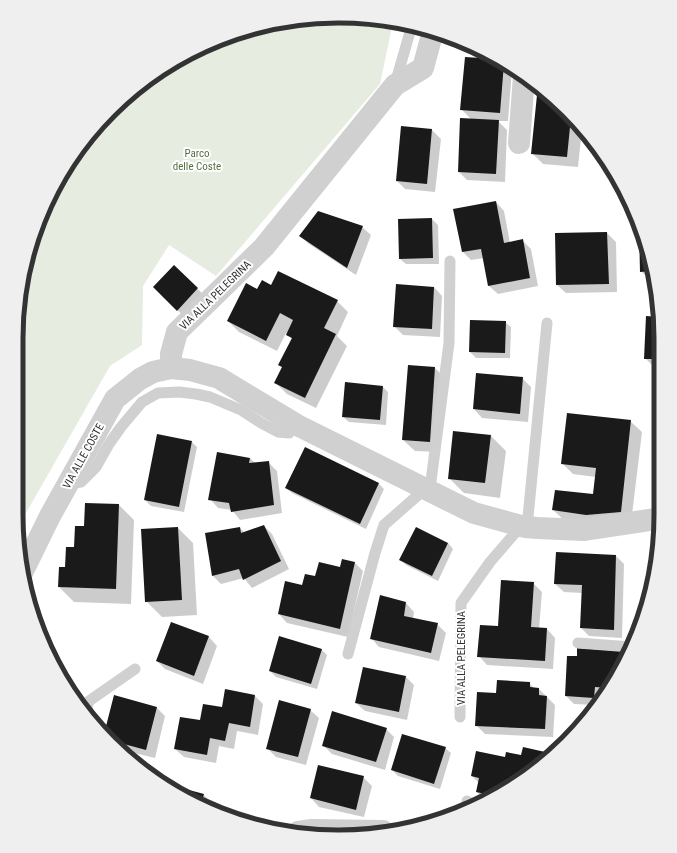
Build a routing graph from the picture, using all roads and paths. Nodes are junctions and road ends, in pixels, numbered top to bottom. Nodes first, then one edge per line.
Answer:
1 (410, 32) edge
2 (431, 37) edge
3 (523, 83) edge
4 (394, 85) junction
5 (519, 143) dead end
6 (450, 261) dead end
7 (547, 323) dead end
8 (171, 368) junction
9 (296, 425) junction
10 (68, 484) junction
11 (426, 489) junction
12 (654, 519) edge
13 (526, 527) junction
14 (27, 563) edge
15 (578, 643) dead end
16 (625, 647) edge
17 (348, 654) dead end
18 (135, 669) dead end
19 (87, 706) edge
20 (460, 718) dead end

1 - 4 lane, VIA ALLA PELEGRINA
2 - 4 street, VIA ALLA PELEGRINA
3 - 5 street
4 - 8 street, VIA ALLA PELEGRINA
6 - 11 lane
7 - 13 lane
8 - 9 street
8 - 10 street, VIA ALLE COSTE
9 - 10 lane
9 - 11 street
10 - 14 street, VIA ALLE COSTE
11 - 13 street
11 - 17 lane
12 - 13 street
13 - 20 lane, VIA ALLA PELEGRINA
15 - 16 lane
18 - 19 lane

